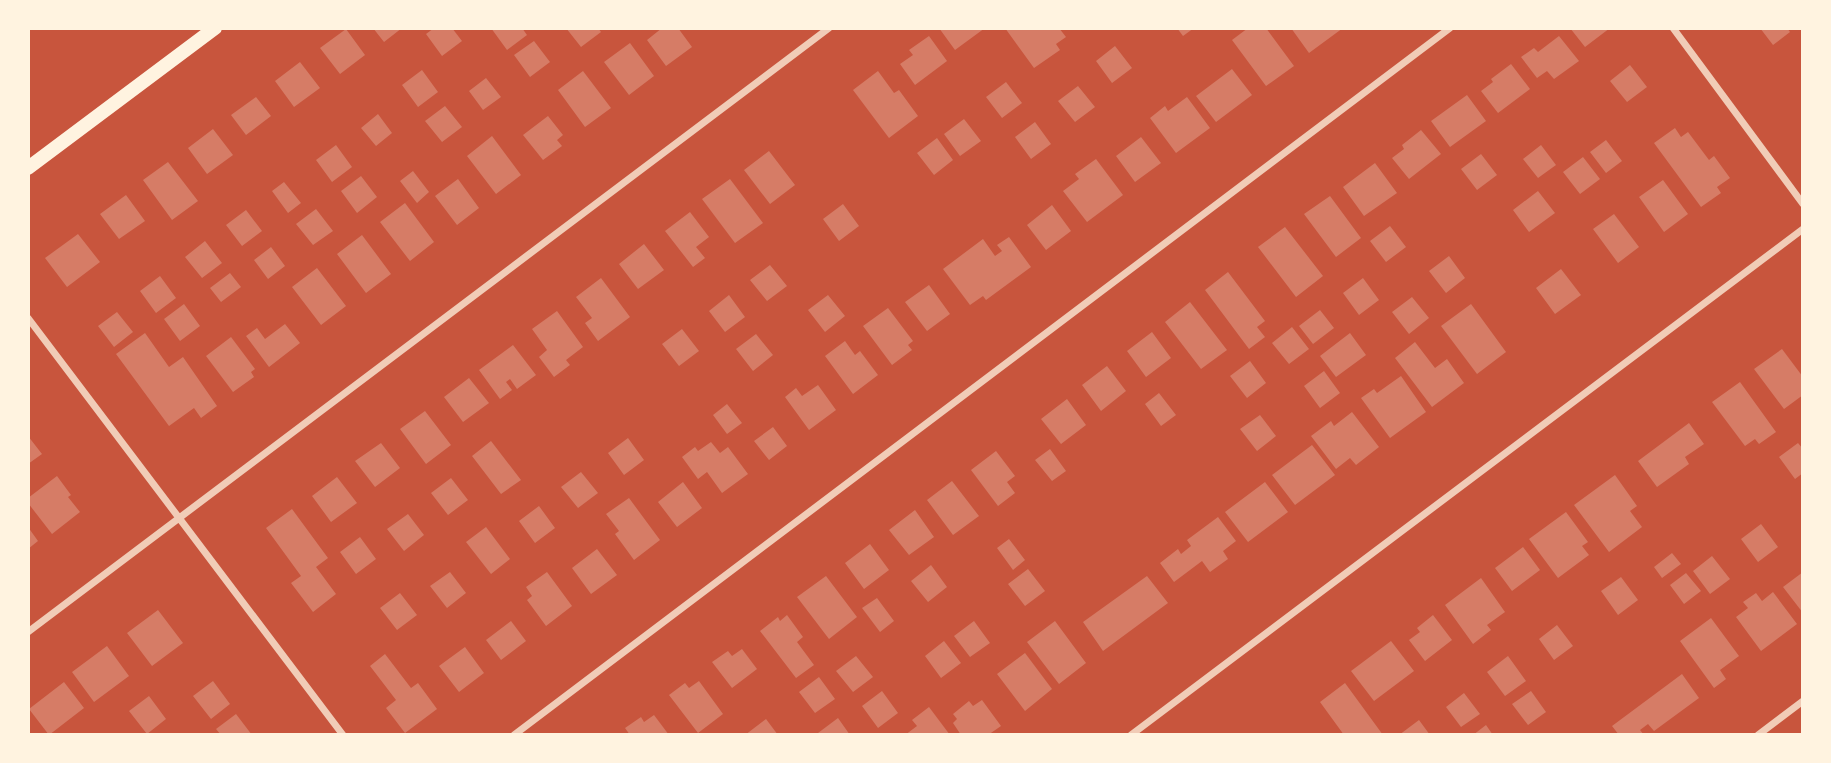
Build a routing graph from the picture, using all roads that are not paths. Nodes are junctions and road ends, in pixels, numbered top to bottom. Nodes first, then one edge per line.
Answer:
1 (215, 28) edge
2 (829, 28) edge
3 (1450, 28) edge
4 (1673, 28) edge
5 (28, 168) edge
6 (1803, 204) edge
7 (1803, 229) edge
8 (28, 318) edge
9 (178, 519) junction
10 (28, 632) edge
11 (1803, 701) edge
12 (343, 735) edge
13 (514, 735) edge
14 (1131, 735) edge
15 (1758, 735) edge

1 - 5 main road
2 - 9 street
3 - 13 street
4 - 6 street
7 - 14 street
8 - 9 street
9 - 10 street
9 - 12 street
11 - 15 street

